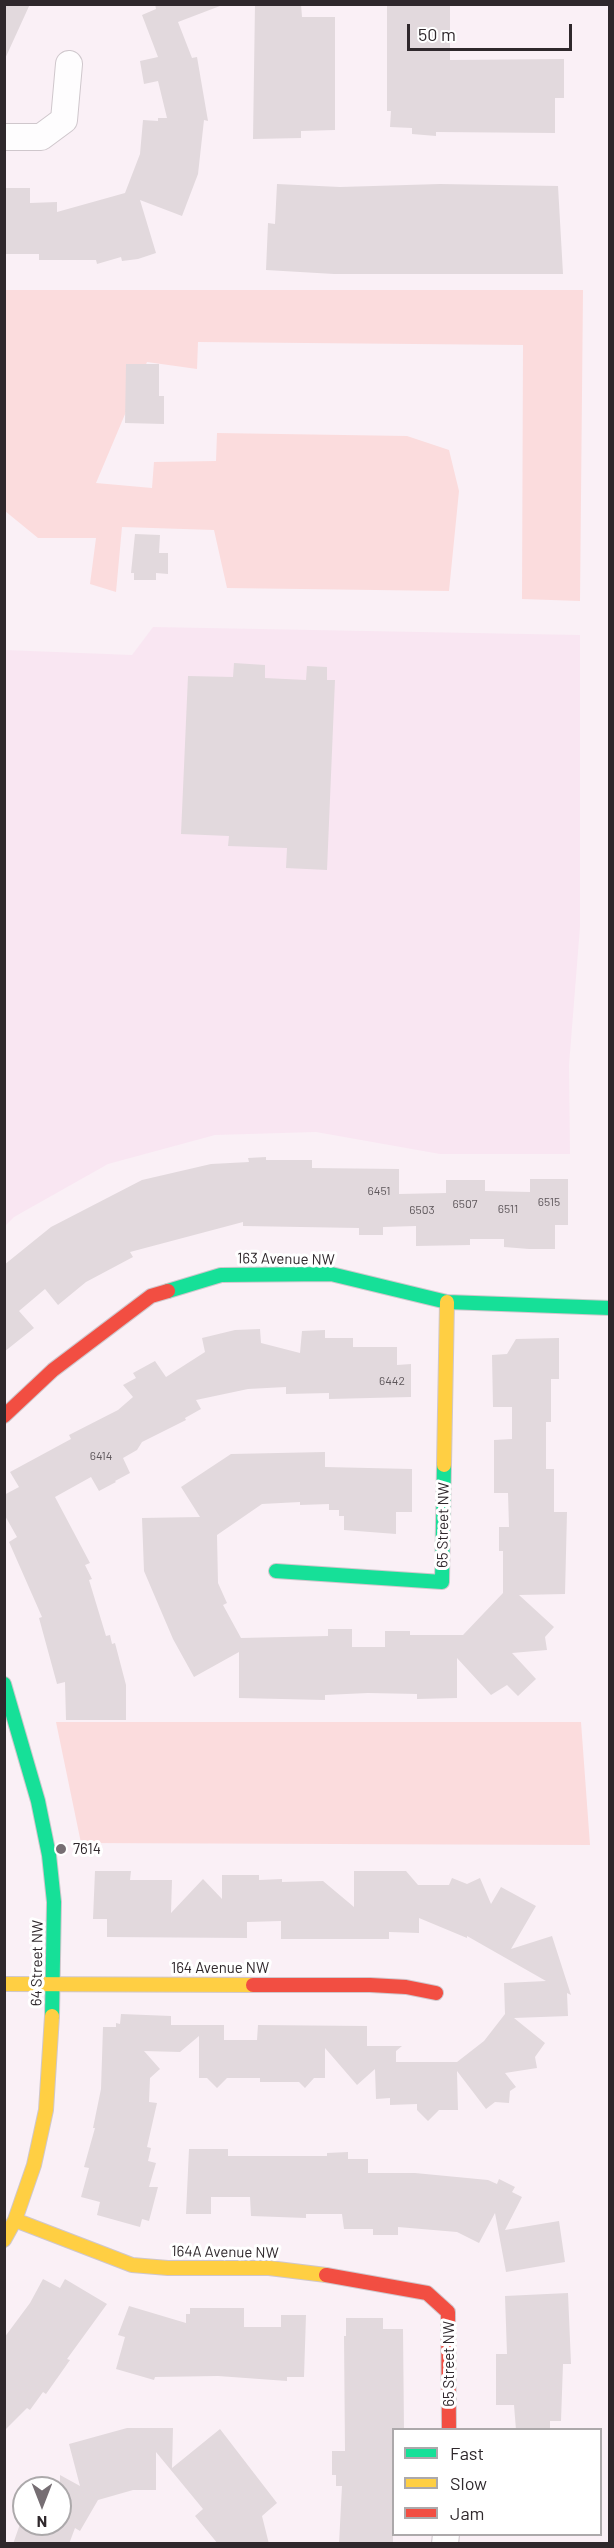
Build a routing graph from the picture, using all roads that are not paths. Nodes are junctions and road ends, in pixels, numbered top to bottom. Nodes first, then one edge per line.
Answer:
1 (69, 64) dead end
2 (4, 137) edge
3 (447, 1302) junction
4 (609, 1308) edge
5 (4, 1416) edge
6 (276, 1571) dead end
7 (4, 1684) edge
8 (4, 1984) edge
9 (54, 1984) junction
10 (436, 1993) dead end
11 (15, 2220) junction
12 (4, 2240) edge
13 (439, 2302) joint
14 (449, 2428) edge

1 - 2 street
3 - 4 street, 163 Avenue NW
3 - 5 street, 163 Avenue NW
3 - 6 street, 65 Street NW
7 - 9 street, 64 Street NW
8 - 9 street, 164 Avenue NW
9 - 10 street, 164 Avenue NW
9 - 11 street, 64 Street NW
11 - 12 street, 64 Street NW
11 - 13 street, 164A Avenue NW
13 - 14 street, 65 Street NW

